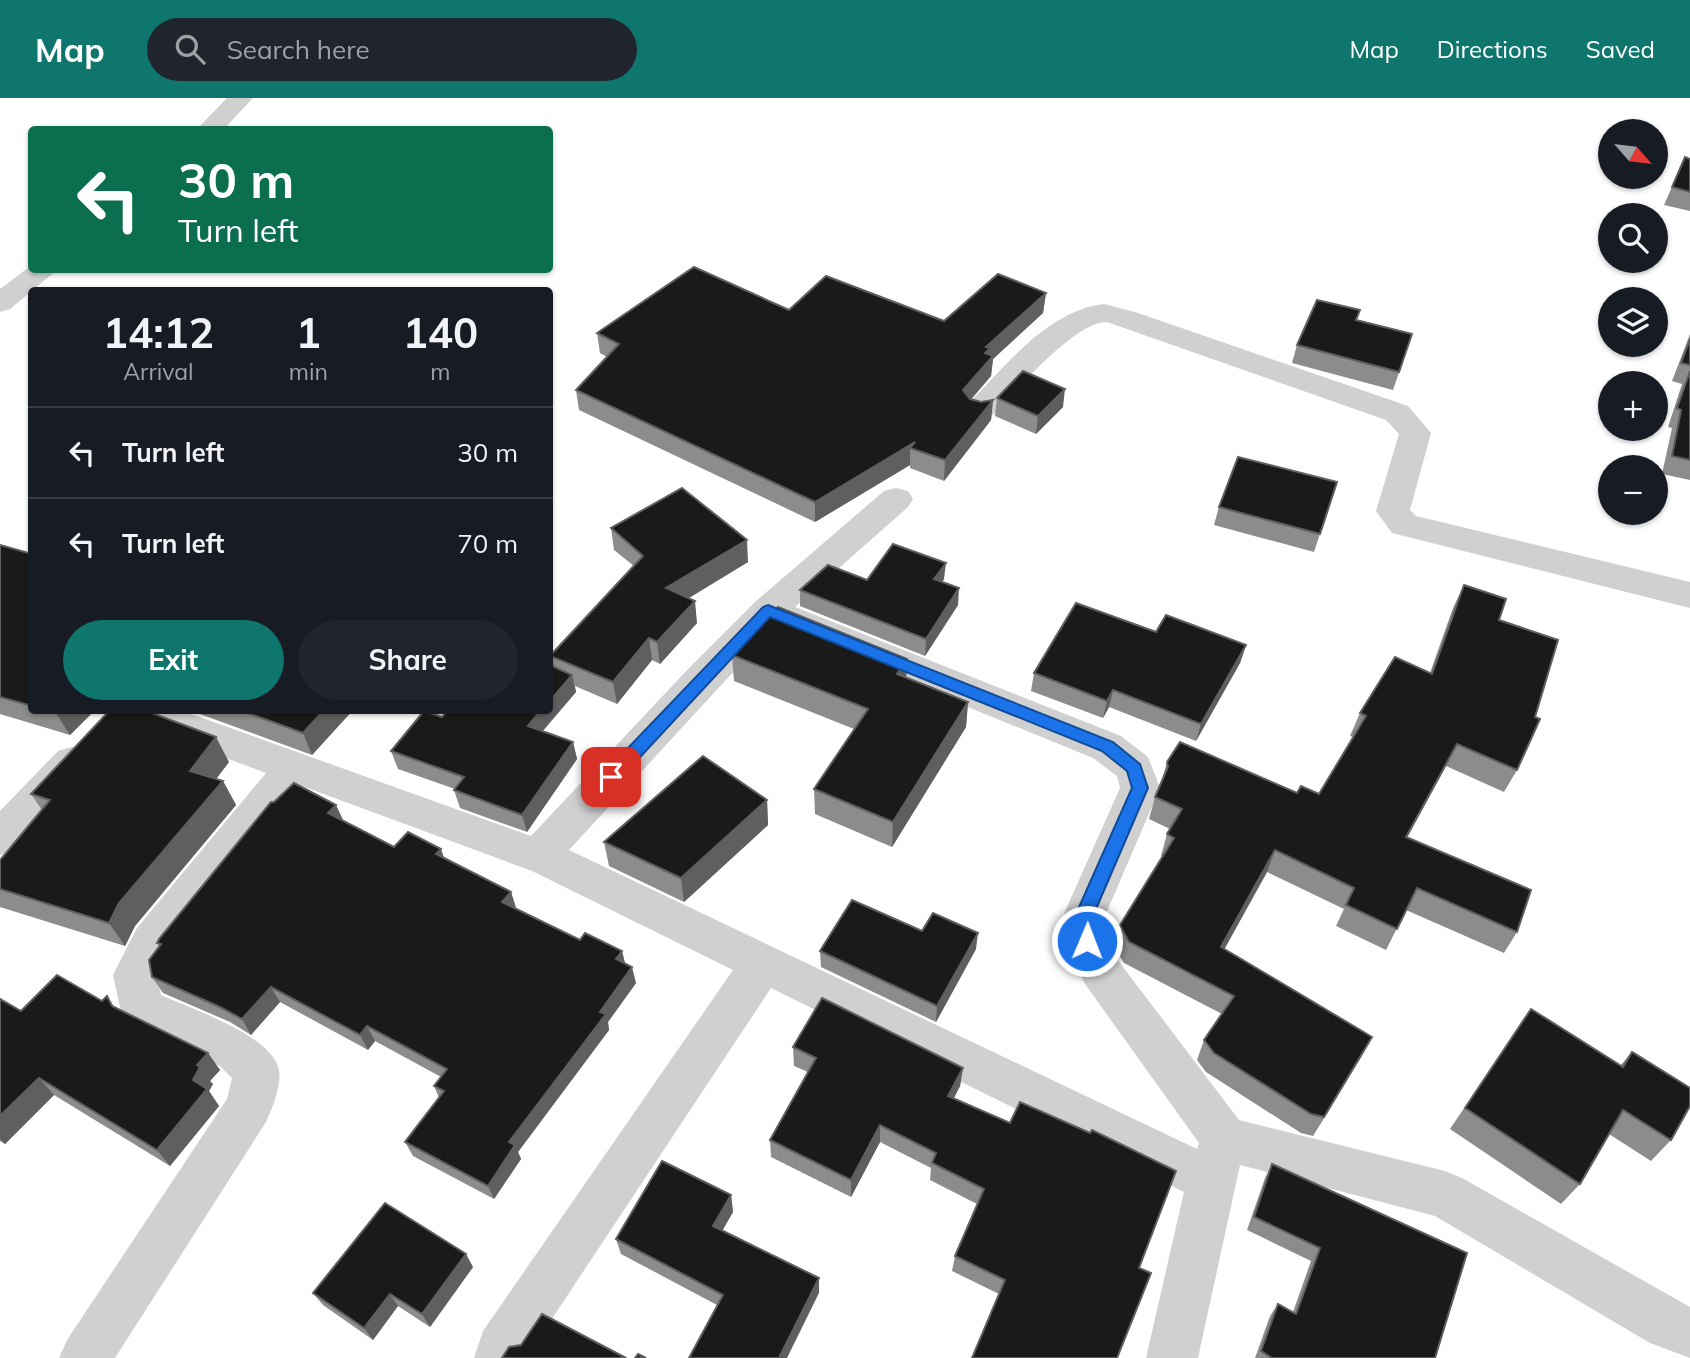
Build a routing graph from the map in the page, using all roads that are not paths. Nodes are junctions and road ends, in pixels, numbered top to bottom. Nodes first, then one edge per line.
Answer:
1 (241, 98) edge
2 (212, 126) edge
3 (39, 273) edge
4 (0, 303) edge
5 (980, 410) edge
6 (896, 499) dead end
7 (1690, 595) edge
8 (768, 611) junction
9 (115, 722) edge
10 (295, 767) junction
11 (0, 838) edge
12 (538, 856) junction
13 (763, 963) junction
14 (1217, 1159) junction
15 (1690, 1333) edge
16 (85, 1358) edge
17 (500, 1358) edge
18 (1172, 1358) edge

1 - 2 street
3 - 4 street
5 - 7 street
6 - 8 street
8 - 12 street
8 - 14 street
9 - 10 street
9 - 11 street
10 - 12 street
10 - 16 street
12 - 13 street
13 - 14 street
13 - 17 street
14 - 15 street
14 - 18 street

